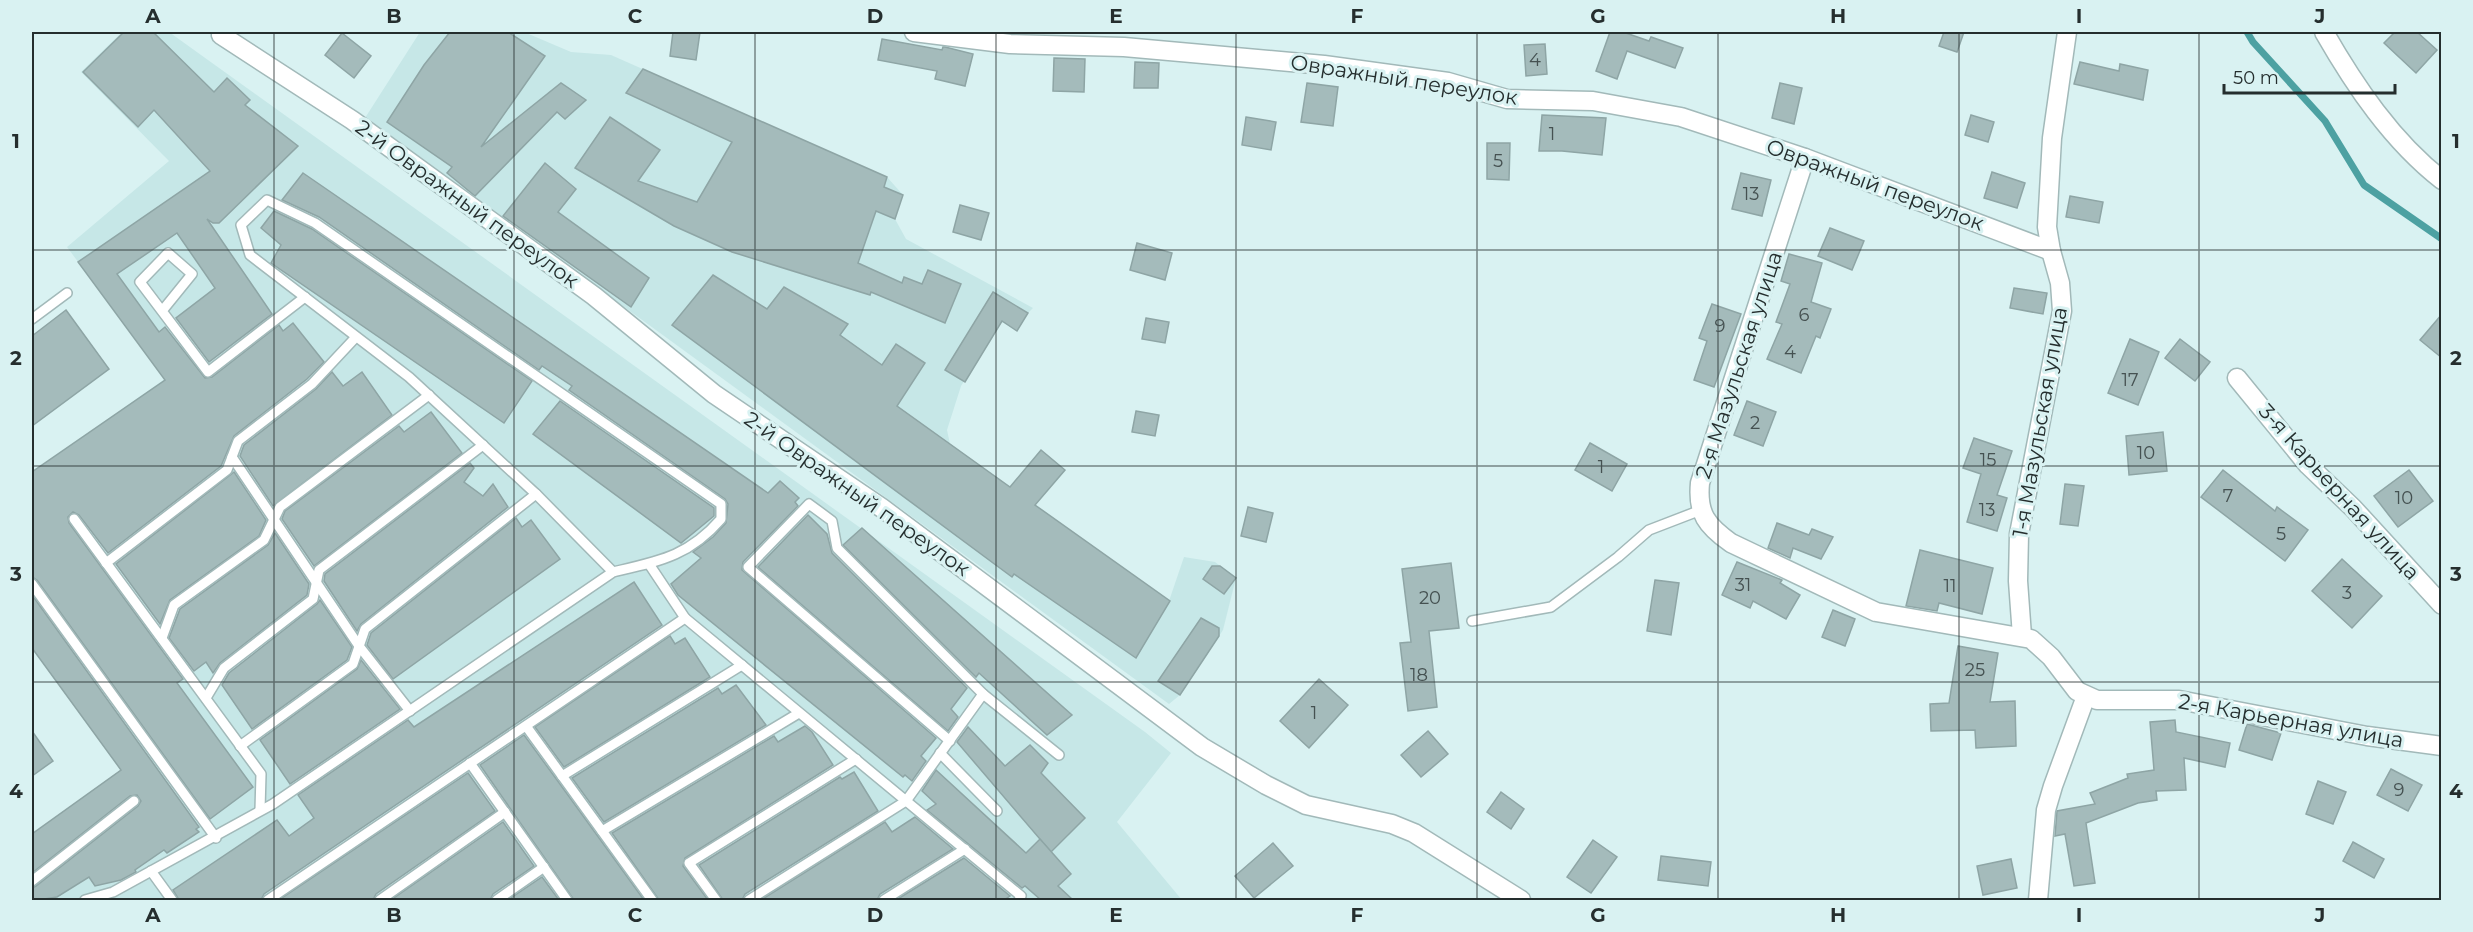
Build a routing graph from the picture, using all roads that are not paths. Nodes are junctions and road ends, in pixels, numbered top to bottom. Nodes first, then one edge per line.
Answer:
1 (914, 32) edge
2 (2067, 32) edge
3 (2324, 32) edge
4 (221, 35) dead end
5 (1008, 38) edge
6 (1804, 158) junction
7 (2442, 180) edge
8 (2051, 250) junction
9 (67, 293) dead end
10 (305, 297) junction
11 (162, 311) junction
12 (32, 319) edge
13 (356, 337) junction
14 (2237, 378) dead end
15 (429, 395) junction
16 (483, 445) junction
17 (232, 457) junction
18 (536, 494) junction
19 (1701, 510) junction
20 (74, 519) dead end
21 (274, 520) junction
22 (106, 563) junction
23 (649, 564) junction
24 (614, 572) junction
25 (317, 583) junction
26 (32, 584) edge
27 (2442, 605) edge
28 (685, 618) junction
29 (1472, 621) dead end
30 (2022, 636) junction
31 (162, 638) junction
32 (359, 646) junction
33 (742, 665) junction
34 (983, 694) junction
35 (2086, 696) junction
36 (206, 698) junction
37 (410, 711) junction
38 (800, 713) junction
39 (526, 726) junction
40 (950, 741) junction
41 (240, 746) junction
42 (2442, 746) edge
43 (940, 753) junction
44 (1059, 755) dead end
45 (856, 759) junction
46 (471, 764) junction
47 (562, 776) junction
48 (134, 801) dead end
49 (906, 801) junction
50 (261, 810) junction
51 (997, 811) dead end
52 (505, 812) junction
53 (602, 831) junction
54 (216, 838) junction
55 (965, 849) junction
56 (544, 867) junction
57 (151, 871) junction
58 (32, 881) edge
59 (90, 900) edge
60 (172, 900) edge
61 (268, 900) edge
62 (380, 900) edge
63 (497, 900) edge
64 (567, 900) edge
65 (652, 900) edge
66 (716, 900) edge
67 (749, 900) edge
68 (884, 900) edge
69 (1019, 900) edge
70 (1521, 900) edge
71 (2038, 900) edge

1 - 5 street, Овражный переулок
2 - 8 street, 1-я Мазульская улица
3 - 7 street
4 - 70 street, 2-й Овражный переулок
5 - 6 street, Овражный переулок
6 - 8 street, Овражный переулок
6 - 19 street, 2-я Мазульская улица
8 - 30 street, 1-я Мазульская улица
9 - 12 lane
10 - 11 lane
10 - 13 lane
10 - 23 lane
11 - 11 lane
13 - 15 lane
13 - 17 lane
14 - 27 street, 3-я Карьерная улица
15 - 16 lane
15 - 21 lane
16 - 18 lane
16 - 25 lane
17 - 21 lane
17 - 22 lane
18 - 24 lane
18 - 32 lane
19 - 29 lane
19 - 30 street, 2-я Мазульская улица
20 - 22 lane
21 - 25 lane
21 - 31 lane
22 - 31 lane
23 - 24 lane
23 - 28 lane
24 - 37 lane
25 - 32 lane
25 - 36 lane
26 - 54 lane
28 - 33 lane
28 - 39 lane
30 - 35 street
31 - 36 lane
32 - 37 lane
32 - 41 lane
33 - 38 lane
33 - 47 lane
34 - 40 lane
34 - 40 lane
34 - 44 lane
35 - 42 street, 2-я Карьерная улица
35 - 71 street
36 - 41 lane
37 - 50 lane
38 - 45 lane
38 - 53 lane
39 - 46 lane
39 - 47 lane
40 - 43 lane
41 - 50 lane
43 - 49 lane
43 - 51 lane
45 - 49 lane
45 - 66 lane
46 - 52 lane
46 - 61 lane
47 - 53 lane
48 - 58 lane
49 - 55 lane
49 - 67 lane
50 - 54 lane
52 - 56 lane
52 - 62 lane
53 - 65 lane
54 - 57 lane
55 - 68 lane
55 - 69 lane
56 - 63 lane
56 - 64 lane
57 - 59 lane
57 - 60 lane

